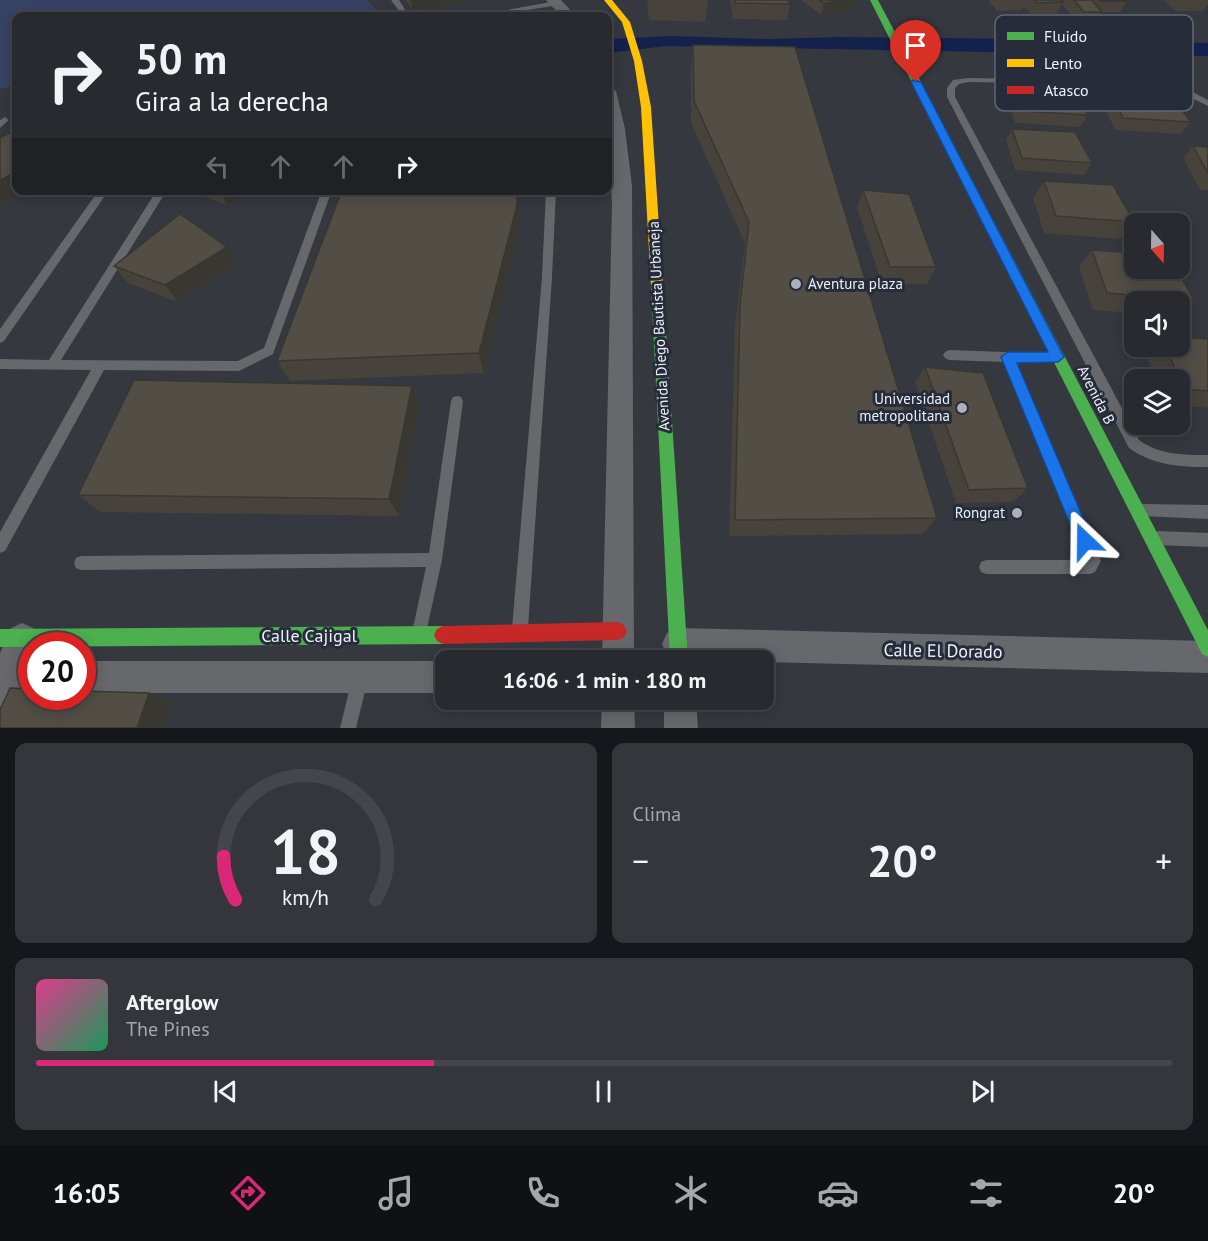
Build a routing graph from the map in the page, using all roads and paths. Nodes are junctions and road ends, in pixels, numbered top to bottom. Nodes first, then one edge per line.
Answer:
1 (394, 0) edge
2 (608, 0) edge
3 (874, 0) edge
4 (555, 1) edge
5 (402, 12) edge
6 (499, 12) edge
7 (565, 12) edge
8 (995, 80) edge
9 (1193, 96) edge
10 (1208, 103) edge
11 (612, 125) edge
12 (100, 195) edge
13 (159, 195) edge
14 (325, 195) edge
15 (551, 195) edge
16 (0, 338) edge
17 (949, 355) dead end
18 (1008, 357) junction
19 (1058, 357) junction
20 (53, 363) junction
21 (0, 364) edge
22 (100, 365) junction
23 (457, 401) dead end
24 (1208, 462) edge
25 (1137, 509) junction
26 (1208, 512) edge
27 (1151, 537) junction
28 (1208, 540) edge
29 (0, 546) edge
30 (435, 560) junction
31 (81, 563) dead end
32 (986, 567) dead end
33 (618, 631) junction
34 (419, 635) junction
35 (519, 635) junction
36 (11, 638) edge
37 (1208, 648) edge
38 (618, 650) edge
39 (678, 650) edge
40 (774, 653) edge
41 (1208, 657) edge
42 (96, 677) edge
43 (435, 677) edge
44 (360, 678) junction
45 (10, 681) edge
46 (618, 710) edge
47 (680, 710) edge
48 (348, 728) edge
49 (618, 728) edge
50 (681, 728) edge

1 - 5 lane
2 - 39 street, Avenida Diego Bautista Urbaneja
3 - 19 street, Avenida B
4 - 6 lane
4 - 7 street
8 - 24 lane
9 - 10 lane
11 - 33 street, Avenida Diego Bautista Urbaneja
12 - 16 lane
13 - 20 lane
14 - 22 lane
15 - 35 lane
17 - 18 lane
18 - 19 lane
18 - 32 lane
19 - 25 street, Avenida B
20 - 21 lane
20 - 22 lane
22 - 29 lane
23 - 30 lane
25 - 26 lane
25 - 27 street, Avenida B
27 - 28 lane
27 - 37 street, Avenida B
30 - 31 lane
30 - 34 lane
33 - 35 street, Calle Cajigal
33 - 38 street, Avenida Diego Bautista Urbaneja
34 - 35 street, Calle Cajigal
34 - 36 street, Calle Cajigal
36 - 45 street
40 - 41 street, Calle El Dorado
42 - 44 street
43 - 44 street
44 - 48 lane
46 - 49 street
47 - 50 street

